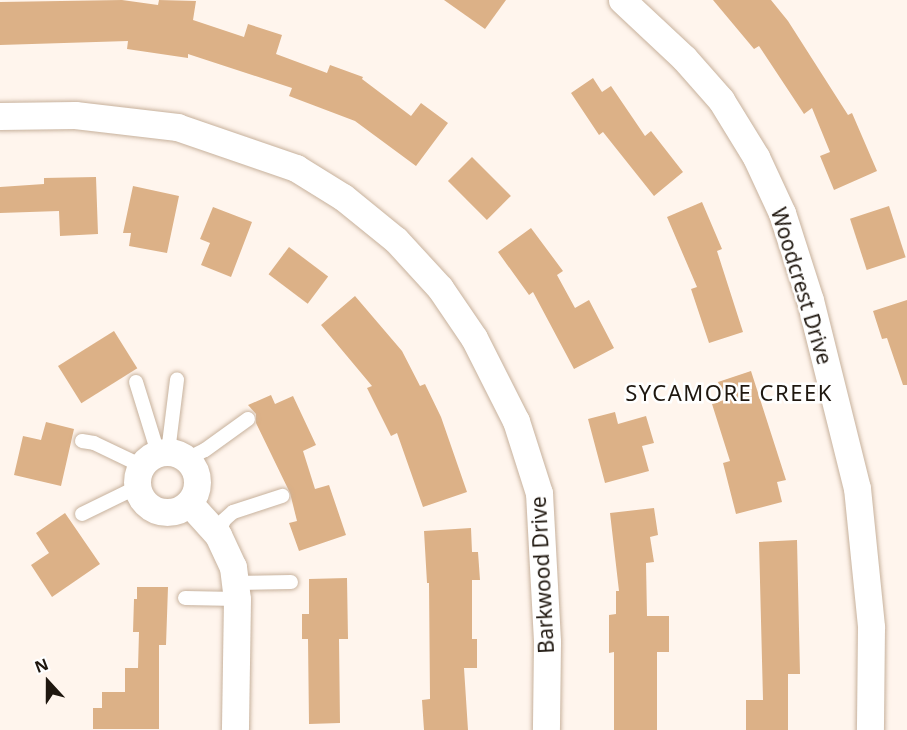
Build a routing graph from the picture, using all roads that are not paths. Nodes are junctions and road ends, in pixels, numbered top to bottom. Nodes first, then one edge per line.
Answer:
1 (622, 0) edge
2 (0, 116) edge
3 (177, 380) dead end
4 (136, 381) dead end
5 (248, 419) dead end
6 (82, 441) dead end
7 (158, 463) junction
8 (282, 496) dead end
9 (189, 503) junction
10 (82, 514) dead end
11 (218, 535) junction
12 (291, 582) dead end
13 (236, 591) junction
14 (185, 598) dead end
15 (235, 730) edge
16 (546, 730) edge
17 (870, 730) edge

1 - 17 street, Woodcrest Drive
2 - 16 street, Barkwood Drive
3 - 7 lane
4 - 7 lane
5 - 7 lane
6 - 7 lane
7 - 9 street
7 - 9 street
7 - 10 lane
8 - 11 lane
9 - 11 street
11 - 13 street
12 - 13 lane
13 - 14 lane
13 - 15 street

